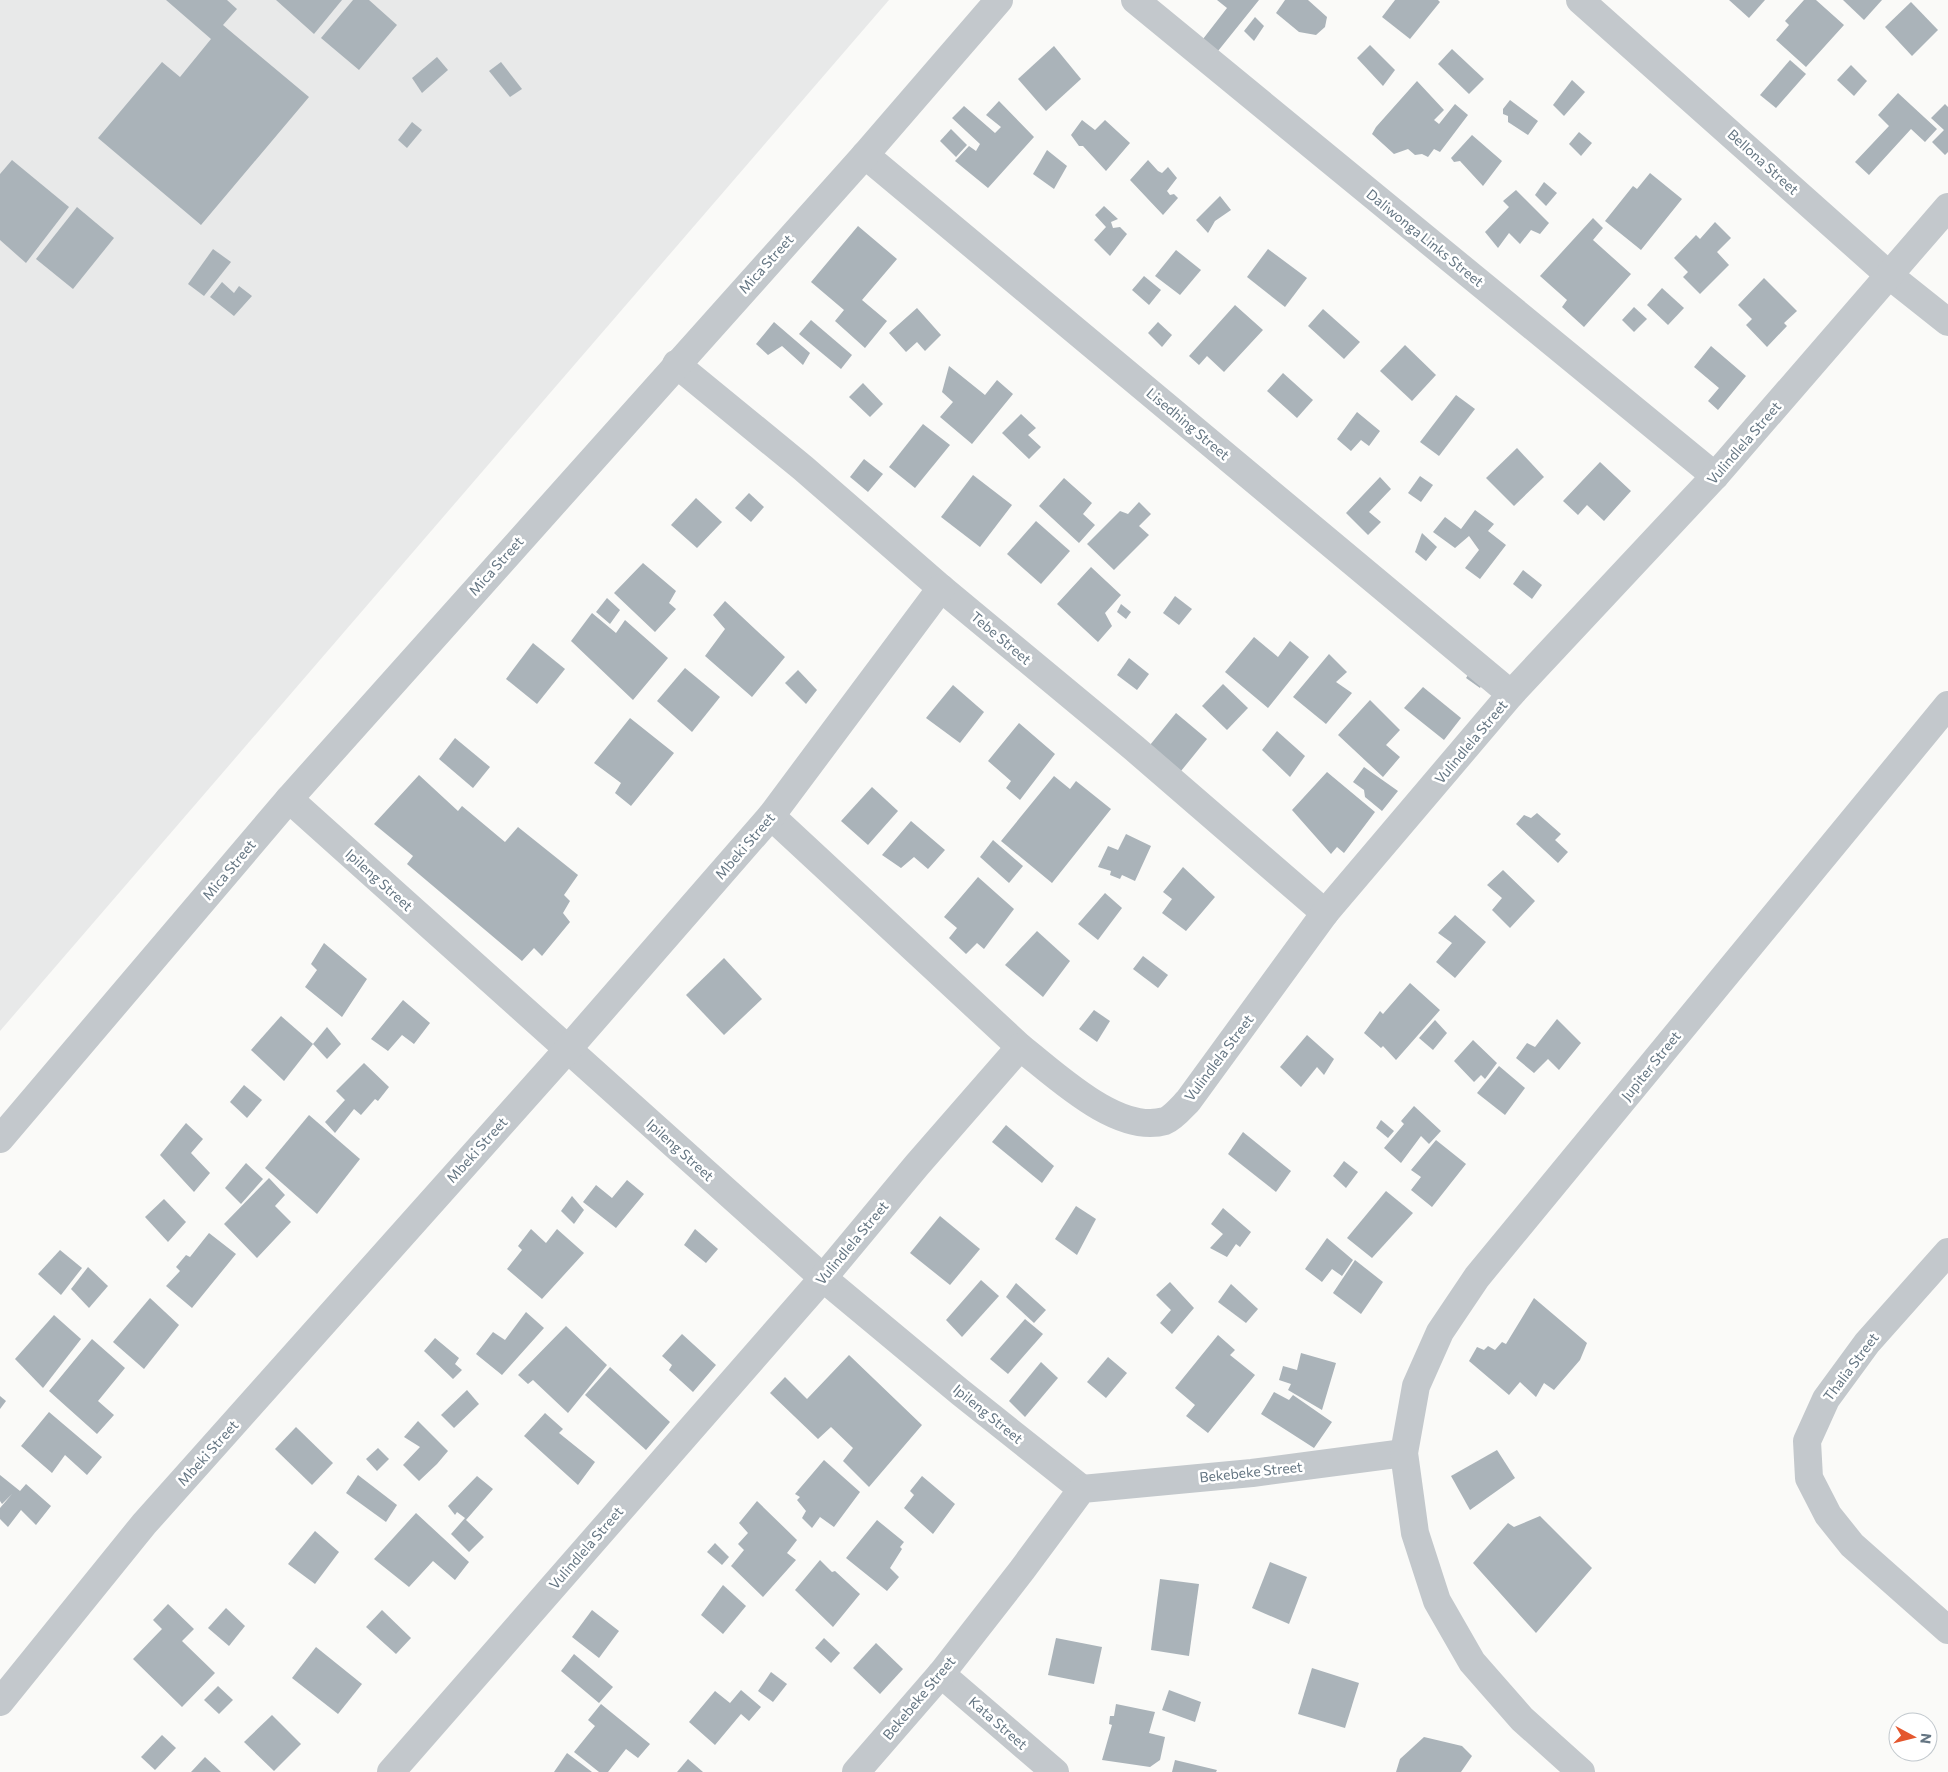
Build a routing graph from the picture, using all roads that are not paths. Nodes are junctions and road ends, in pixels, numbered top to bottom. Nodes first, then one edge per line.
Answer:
1 (1000, 0) edge
2 (1135, 0) edge
3 (1580, 0) edge
4 (865, 155) junction
5 (1948, 207) edge
6 (1890, 276) junction
7 (1948, 322) edge
8 (676, 364) junction
9 (1715, 476) junction
10 (941, 588) junction
11 (1511, 694) junction
12 (1943, 723) edge
13 (289, 799) junction
14 (771, 816) junction
15 (1325, 913) junction
16 (1020, 1047) junction
17 (568, 1049) junction
18 (0, 1139) edge
19 (1948, 1252) edge
20 (823, 1278) junction
21 (1404, 1453) junction
22 (1082, 1489) junction
23 (1948, 1630) edge
24 (941, 1674) junction
25 (0, 1702) edge
26 (391, 1772) edge
27 (856, 1772) edge
28 (1055, 1772) edge
29 (1581, 1772) edge

1 - 4 street, Mica Street
2 - 9 street, Daliwonga Links Street
3 - 6 street, Bellona Street
4 - 8 street, Mica Street
4 - 11 street, Lisedhing Street
5 - 6 street, Vulindlela Street
6 - 7 street, Bellona Street
6 - 9 street, Vulindlela Street
8 - 10 street, Tebe Street
8 - 13 street, Mica Street
9 - 11 street, Vulindlela Street
10 - 14 street, Mbeki Street
10 - 15 street, Tebe Street
11 - 15 street, Vulindlela Street
12 - 21 street, Jupiter Street
13 - 17 street, Ipileng Street
13 - 18 street, Mica Street
14 - 16 street
14 - 17 street, Mbeki Street
15 - 16 street, Vulindlela Street
16 - 20 street, Vulindlela Street
17 - 20 street, Ipileng Street
17 - 25 street, Mbeki Street
19 - 23 street, Thalia Street
20 - 22 street, Ipileng Street
20 - 26 street, Vulindlela Street
21 - 22 street, Bekebeke Street
21 - 29 street
22 - 24 street, Bekebeke Street
24 - 27 street, Bekebeke Street
24 - 28 street, Kata Street

